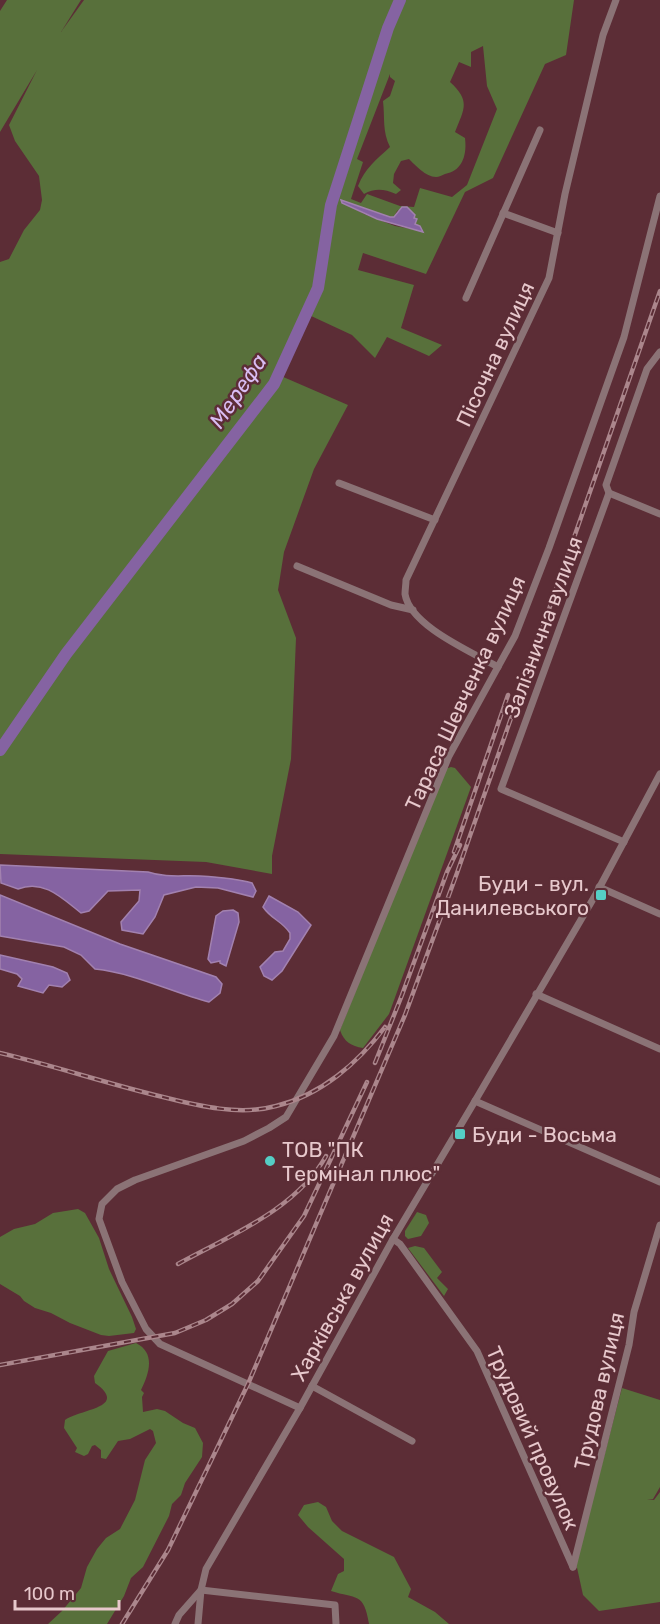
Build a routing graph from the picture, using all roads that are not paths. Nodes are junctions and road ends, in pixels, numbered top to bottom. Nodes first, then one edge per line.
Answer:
1 (616, 0) edge
2 (540, 130) dead end
3 (660, 196) edge
4 (503, 213) junction
5 (558, 233) junction
6 (466, 298) dead end
7 (660, 352) edge
8 (339, 483) dead end
9 (609, 493) junction
10 (660, 514) edge
11 (435, 520) junction
12 (297, 566) dead end
13 (413, 610) junction
14 (498, 667) junction
15 (659, 778) edge
16 (624, 843) junction
17 (599, 887) junction
18 (660, 914) edge
19 (536, 994) junction
20 (660, 1049) edge
21 (476, 1101) junction
22 (660, 1182) edge
23 (660, 1224) edge
24 (393, 1239) junction
25 (312, 1386) junction
26 (300, 1408) junction
27 (412, 1441) dead end
28 (573, 1567) joint
29 (201, 1590) junction
30 (175, 1624) edge
31 (198, 1624) edge
32 (336, 1624) edge

1 - 5 street, Пісочна вулиця
2 - 4 street
3 - 14 street, Тараса Шевченка вулиця
4 - 5 street
4 - 6 street
5 - 11 street, Пісочна вулиця
7 - 9 street, Залізнична вулиця
8 - 11 street
9 - 10 street
9 - 16 street, Залізнична вулиця
11 - 13 street, Пісочна вулиця
12 - 13 street
13 - 14 street
14 - 26 street, Тараса Шевченка вулиця
15 - 16 street, Харківська вулиця
16 - 17 street, Харківська вулиця
17 - 18 street
17 - 19 street, Харківська вулиця
19 - 20 street
19 - 21 street, Харківська вулиця
21 - 22 street
21 - 24 street, Харківська вулиця
23 - 28 street, Трудова вулиця
24 - 25 street, Харківська вулиця
24 - 28 street, Трудовий провулок
25 - 26 street, Харківська вулиця
25 - 27 street
26 - 29 street, Харківська вулиця
29 - 30 street
29 - 31 street, Харківська вулиця
29 - 32 street

